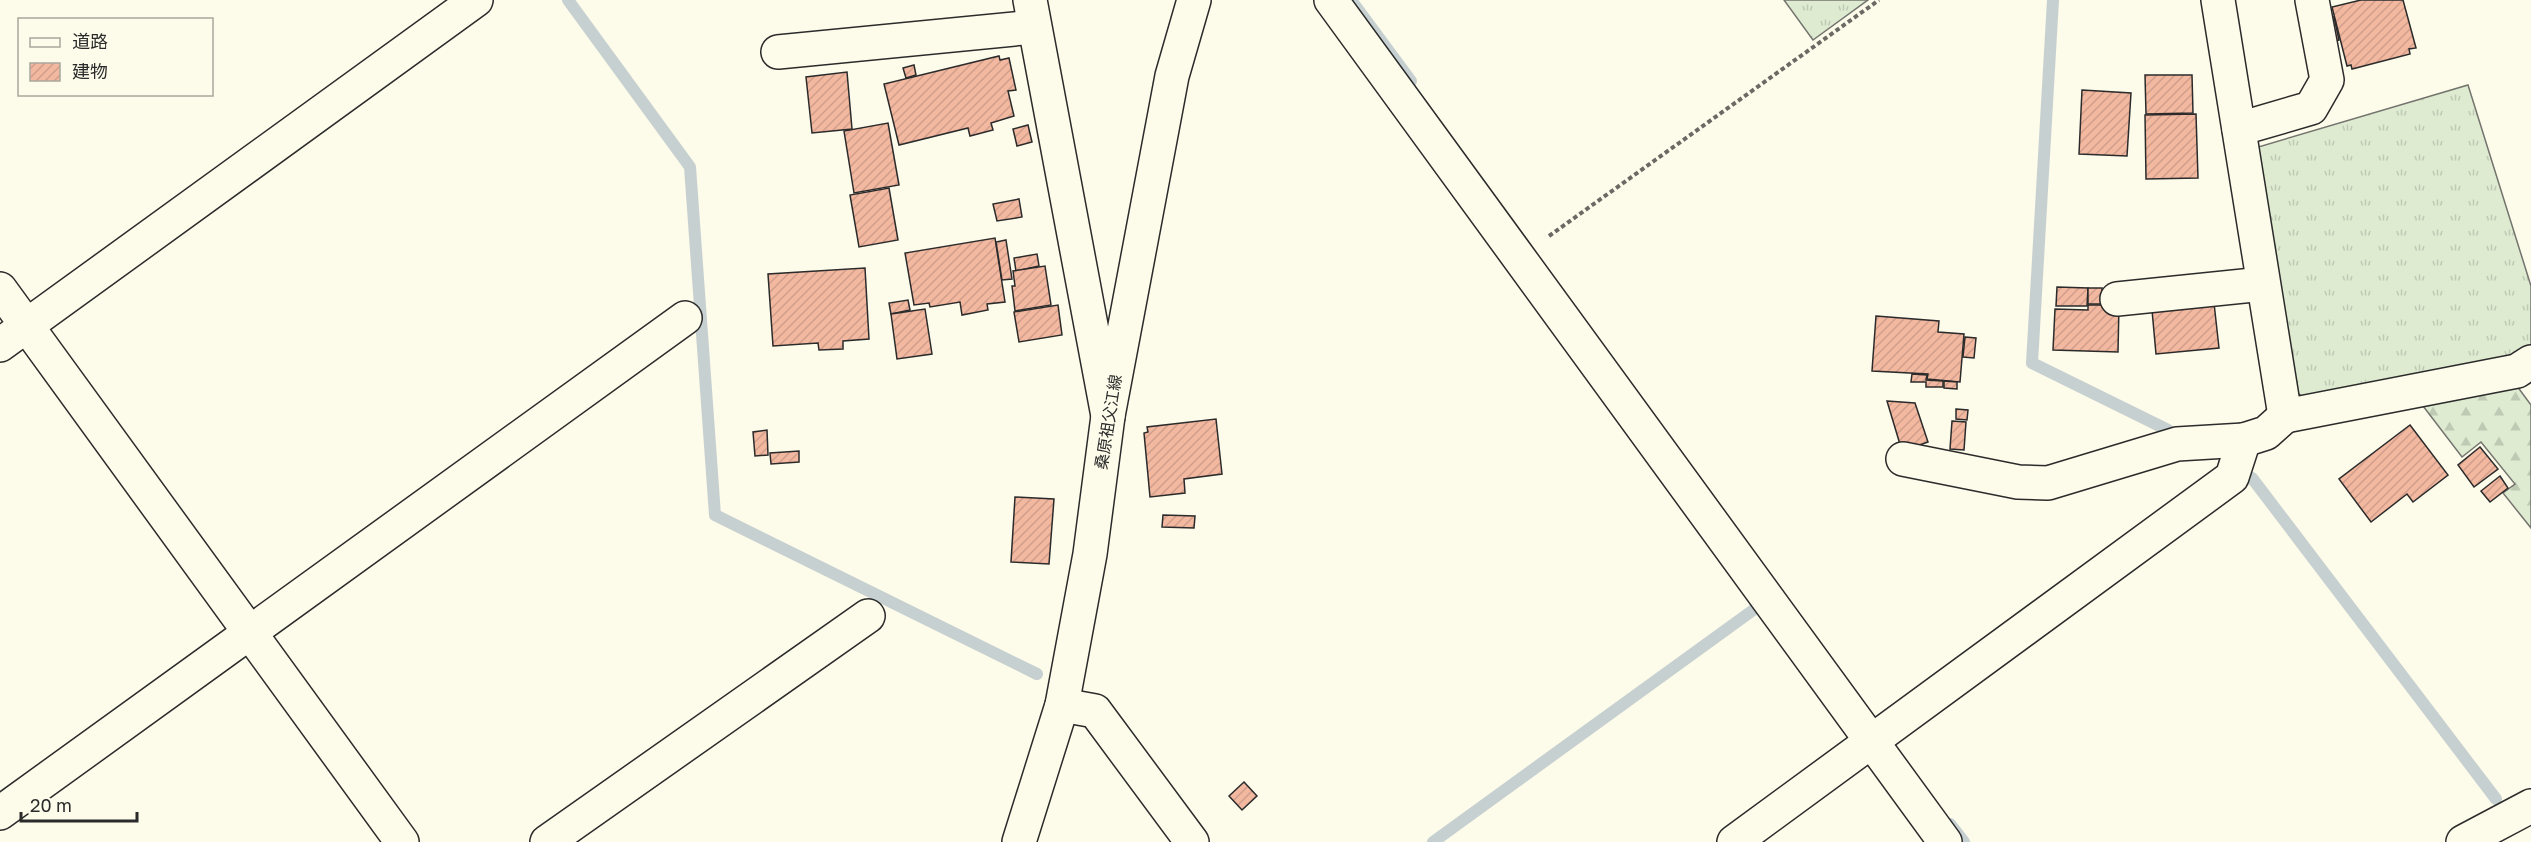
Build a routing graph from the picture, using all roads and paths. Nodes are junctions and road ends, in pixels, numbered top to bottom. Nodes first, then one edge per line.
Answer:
1 (476, 0) edge
2 (1194, 0) edge
3 (1331, 0) edge
4 (1879, 0) edge
5 (2218, 0) edge
6 (2312, 0) edge
7 (1032, 14) edge
8 (778, 52) dead end
9 (2238, 129) junction
10 (1519, 258) junction
11 (2264, 284) junction
12 (0, 289) edge
13 (2117, 299) dead end
14 (685, 318) dead end
15 (27, 326) junction
16 (0, 345) edge
17 (2526, 374) edge
18 (1108, 416) junction
19 (2284, 416) junction
20 (2244, 440) junction
21 (1903, 459) dead end
22 (868, 615) dead end
23 (250, 633) junction
24 (1062, 705) junction
25 (1871, 741) junction
26 (2531, 806) edge
27 (0, 813) edge
28 (402, 842) edge
29 (547, 842) edge
30 (1019, 842) edge
31 (1192, 842) edge
32 (1734, 842) edge
33 (1945, 842) edge
34 (2463, 842) edge

1 - 15 street
2 - 18 street, 桑原祖父江線
3 - 10 street
4 - 10 path
5 - 9 street
6 - 9 street
7 - 8 street
7 - 18 street
9 - 11 street
10 - 25 street
11 - 13 street
11 - 19 street
12 - 15 street
14 - 23 street
15 - 16 street
15 - 23 street
17 - 19 street
18 - 24 street, 桑原祖父江線
19 - 20 street
20 - 21 street
20 - 25 street
22 - 29 street
23 - 27 street
23 - 28 street
24 - 30 street, 桑原祖父江線
24 - 31 street
25 - 32 street
25 - 33 street
26 - 34 street

